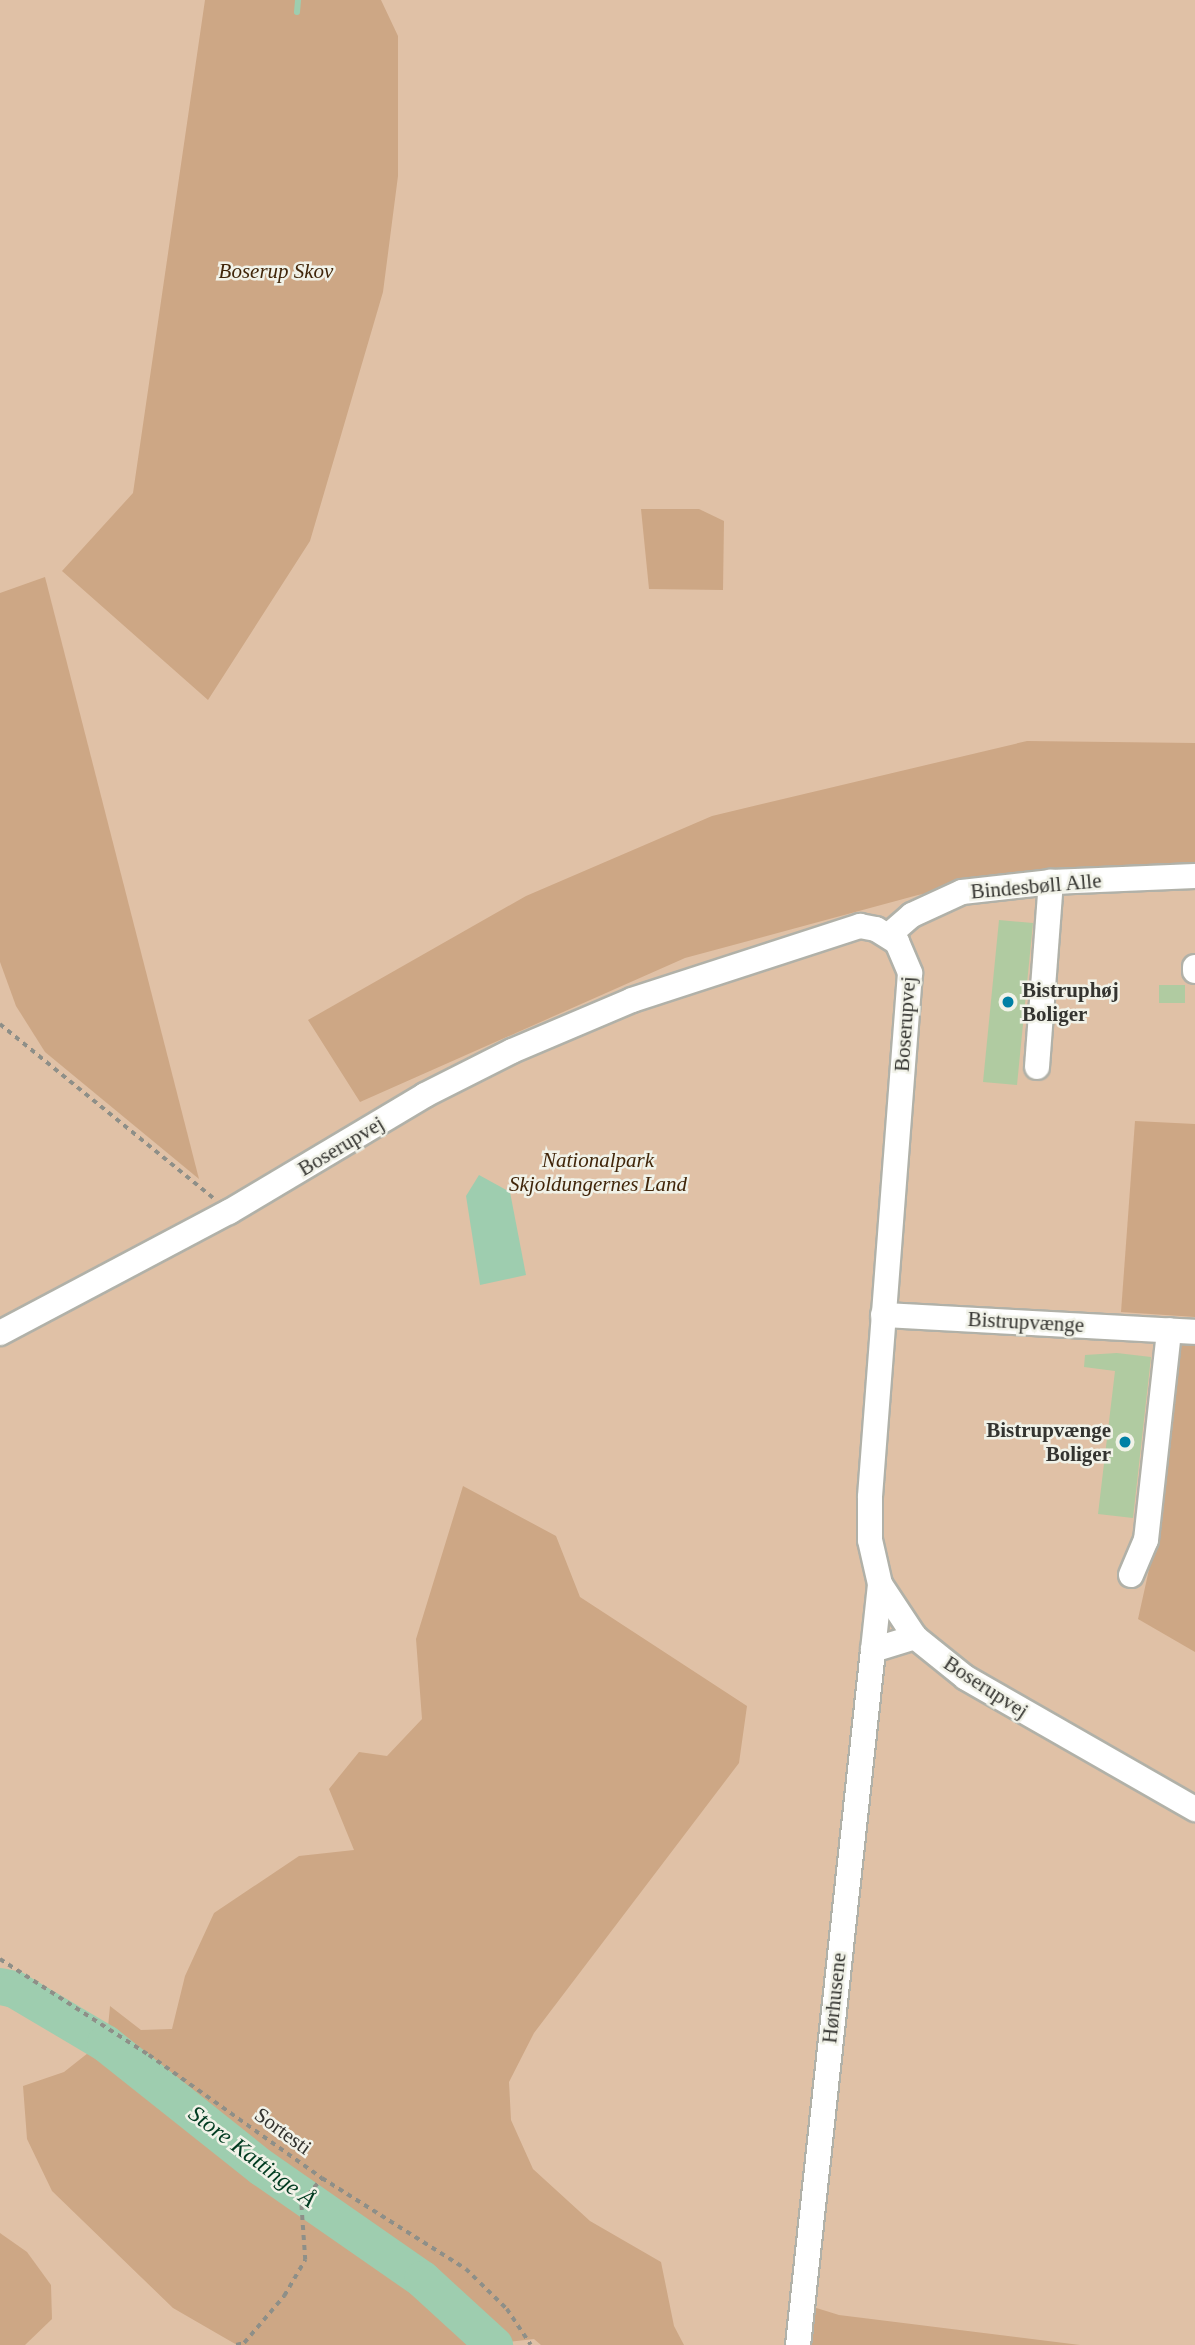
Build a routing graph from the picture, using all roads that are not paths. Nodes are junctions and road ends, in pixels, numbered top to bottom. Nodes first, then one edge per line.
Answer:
1 (1195, 877) edge
2 (1051, 881) junction
3 (890, 934) junction
4 (1037, 1067) dead end
5 (883, 1315) junction
6 (1169, 1330) junction
7 (1195, 1332) edge
8 (0, 1333) edge
9 (1131, 1575) dead end
10 (880, 1584) junction
11 (915, 1637) junction
12 (873, 1650) junction
13 (1195, 1809) edge
14 (798, 2345) edge

1 - 2 street, Bindesbøll Alle
2 - 3 street, Bindesbøll Alle
2 - 4 street
3 - 5 street, Boserupvej
3 - 8 street, Boserupvej
5 - 6 street, Bistrupvænge
5 - 10 street, Boserupvej
6 - 7 street, Bistrupvænge
6 - 9 street
10 - 11 street, Boserupvej
10 - 12 street, Hørhusene
11 - 12 street
11 - 13 street, Boserupvej
12 - 14 street, Hørhusene

